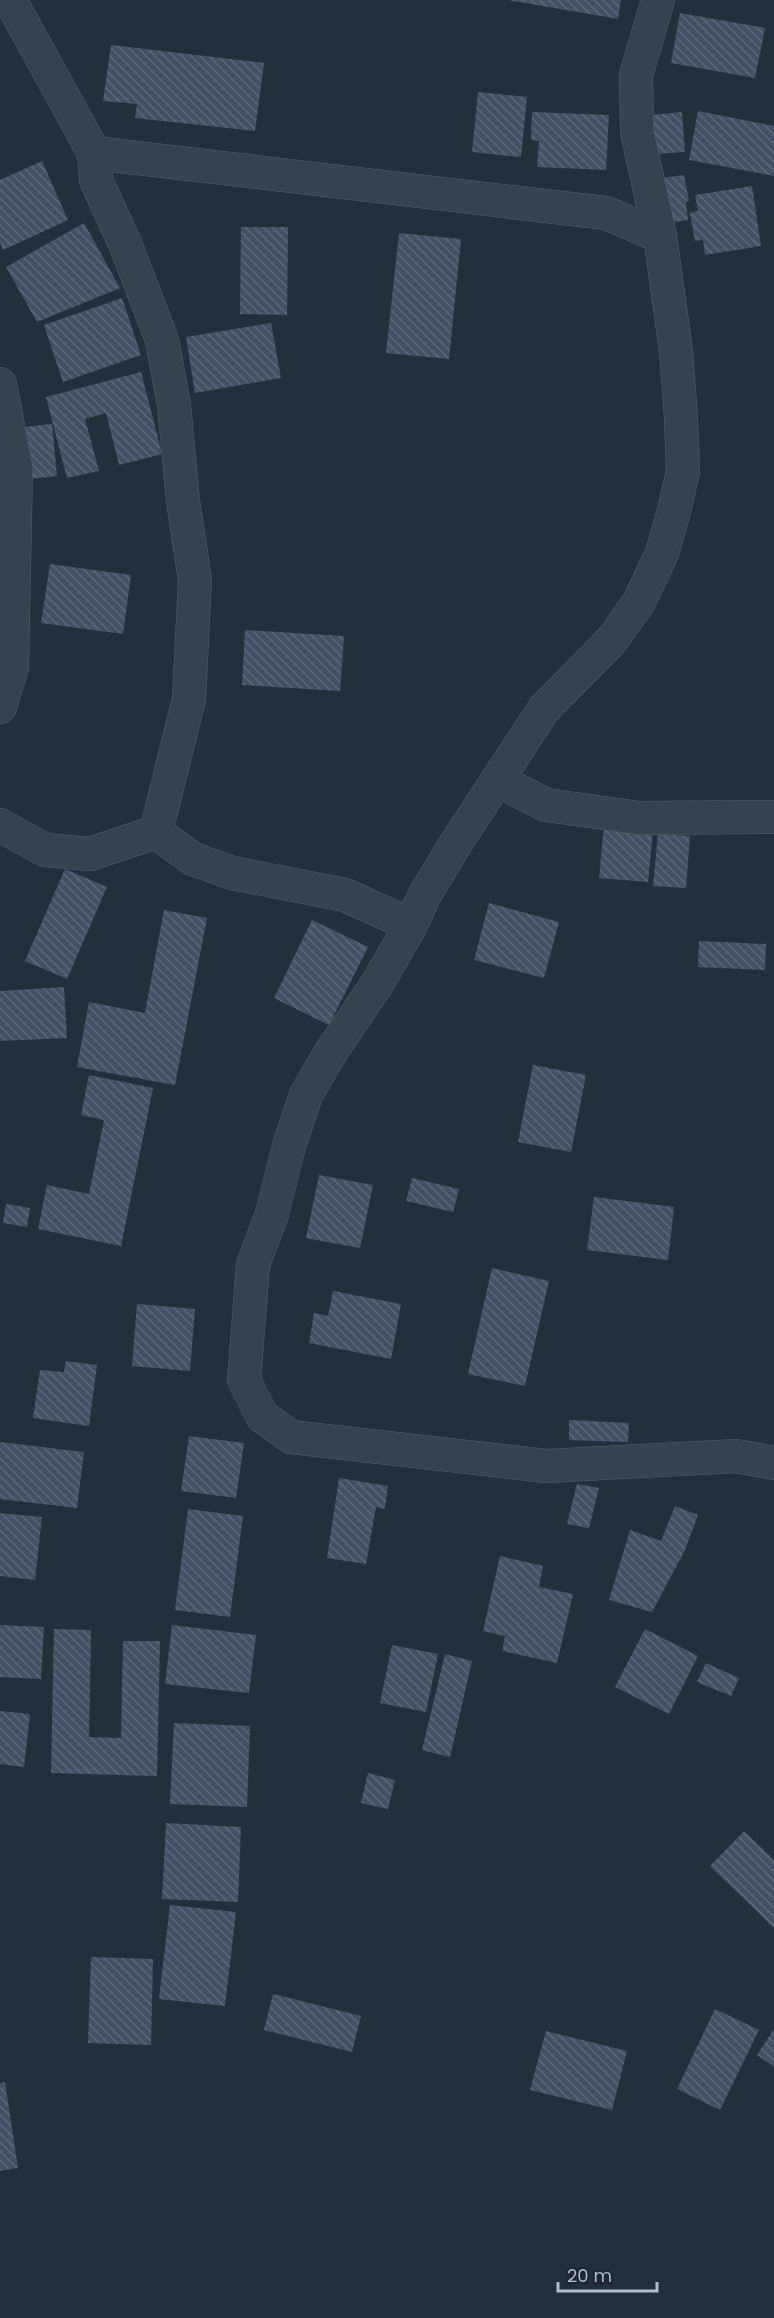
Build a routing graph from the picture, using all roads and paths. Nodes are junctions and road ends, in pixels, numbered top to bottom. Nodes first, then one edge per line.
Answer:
1 (10, 0) edge
2 (658, 0) edge
3 (94, 153) junction
4 (647, 178) junction
5 (606, 213) junction
6 (660, 236) junction
7 (0, 384) edge
8 (0, 707) edge
9 (499, 781) junction
10 (774, 817) edge
11 (0, 825) edge
12 (156, 832) junction
13 (411, 925) junction
14 (774, 1463) edge

1 - 3 street
2 - 4 street
3 - 5 street
3 - 12 street
4 - 5 street
4 - 6 street
5 - 6 street
6 - 9 street
7 - 8 street
9 - 10 street
9 - 13 street
11 - 12 street
12 - 13 street
13 - 14 street

